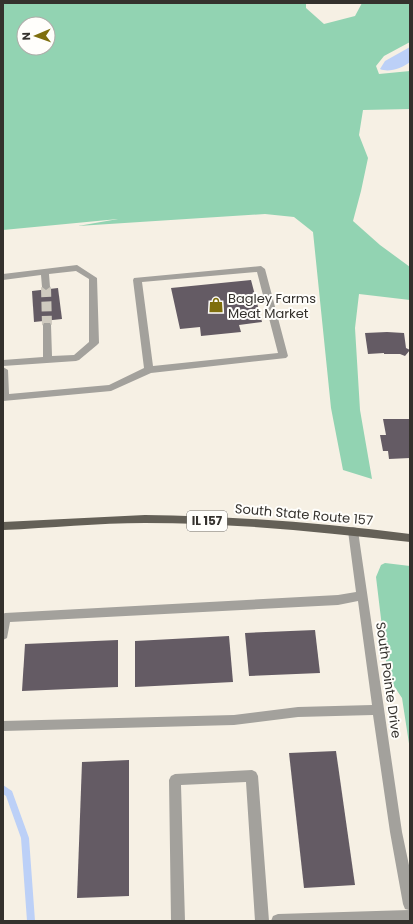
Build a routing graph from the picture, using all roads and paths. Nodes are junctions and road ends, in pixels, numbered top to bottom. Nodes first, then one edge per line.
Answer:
1 (45, 272) junction
2 (3, 277) edge
3 (46, 287) tunnel mouth
4 (48, 325) tunnel mouth
5 (48, 360) junction
6 (3, 362) edge
7 (3, 370) edge
8 (149, 370) junction
9 (4, 398) edge
10 (3, 526) edge
11 (353, 531) junction
12 (410, 538) edge
13 (363, 596) junction
14 (3, 635) edge
15 (379, 710) junction
16 (3, 726) edge
17 (410, 904) edge
18 (410, 917) edge
19 (178, 921) edge
20 (262, 921) edge
21 (278, 921) edge

1 - 2 street
1 - 3 street
1 - 5 street
4 - 5 street
5 - 6 street
7 - 9 street
8 - 8 street
8 - 9 street
10 - 11 main road, South State Route 157 / IL 157
11 - 12 main road, South State Route 157 / IL 157
11 - 13 street, South Pointe Drive
13 - 14 street
13 - 15 street, South Pointe Drive
15 - 16 street
15 - 17 street, South Pointe Drive
18 - 21 street
19 - 20 street

